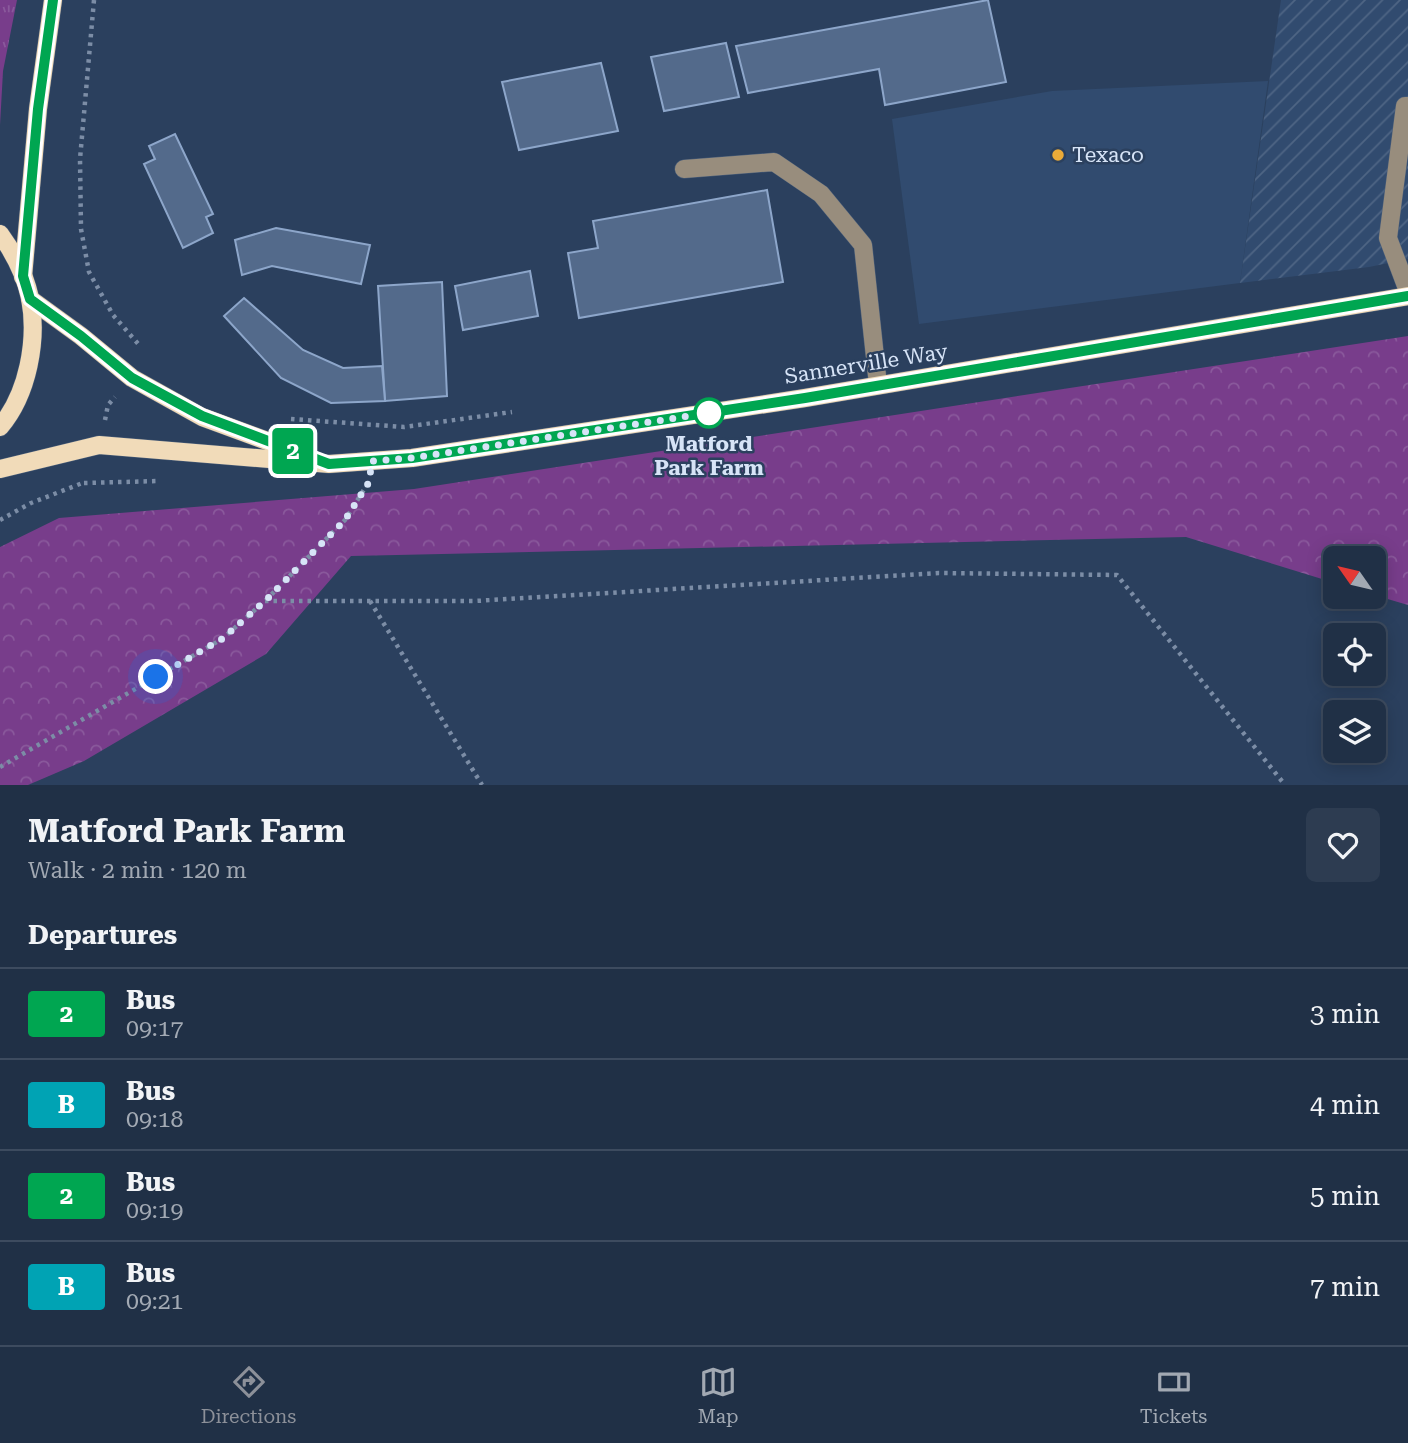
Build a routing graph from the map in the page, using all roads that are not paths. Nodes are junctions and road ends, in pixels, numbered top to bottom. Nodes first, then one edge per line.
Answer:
1 (53, 0) edge
2 (1407, 101) edge
3 (684, 169) dead end
4 (0, 234) edge
5 (23, 276) junction
6 (1408, 293) edge
7 (30, 299) junction
8 (878, 385) junction
9 (0, 427) edge
10 (329, 464) junction
11 (0, 469) edge

1 - 5 main road
2 - 6 lane
3 - 8 lane
4 - 5 main road
5 - 7 main road
6 - 8 main road, Sannerville Way
7 - 9 main road
7 - 10 main road, Sannerville Way
8 - 10 main road, Sannerville Way
10 - 11 main road, Sannerville Way

